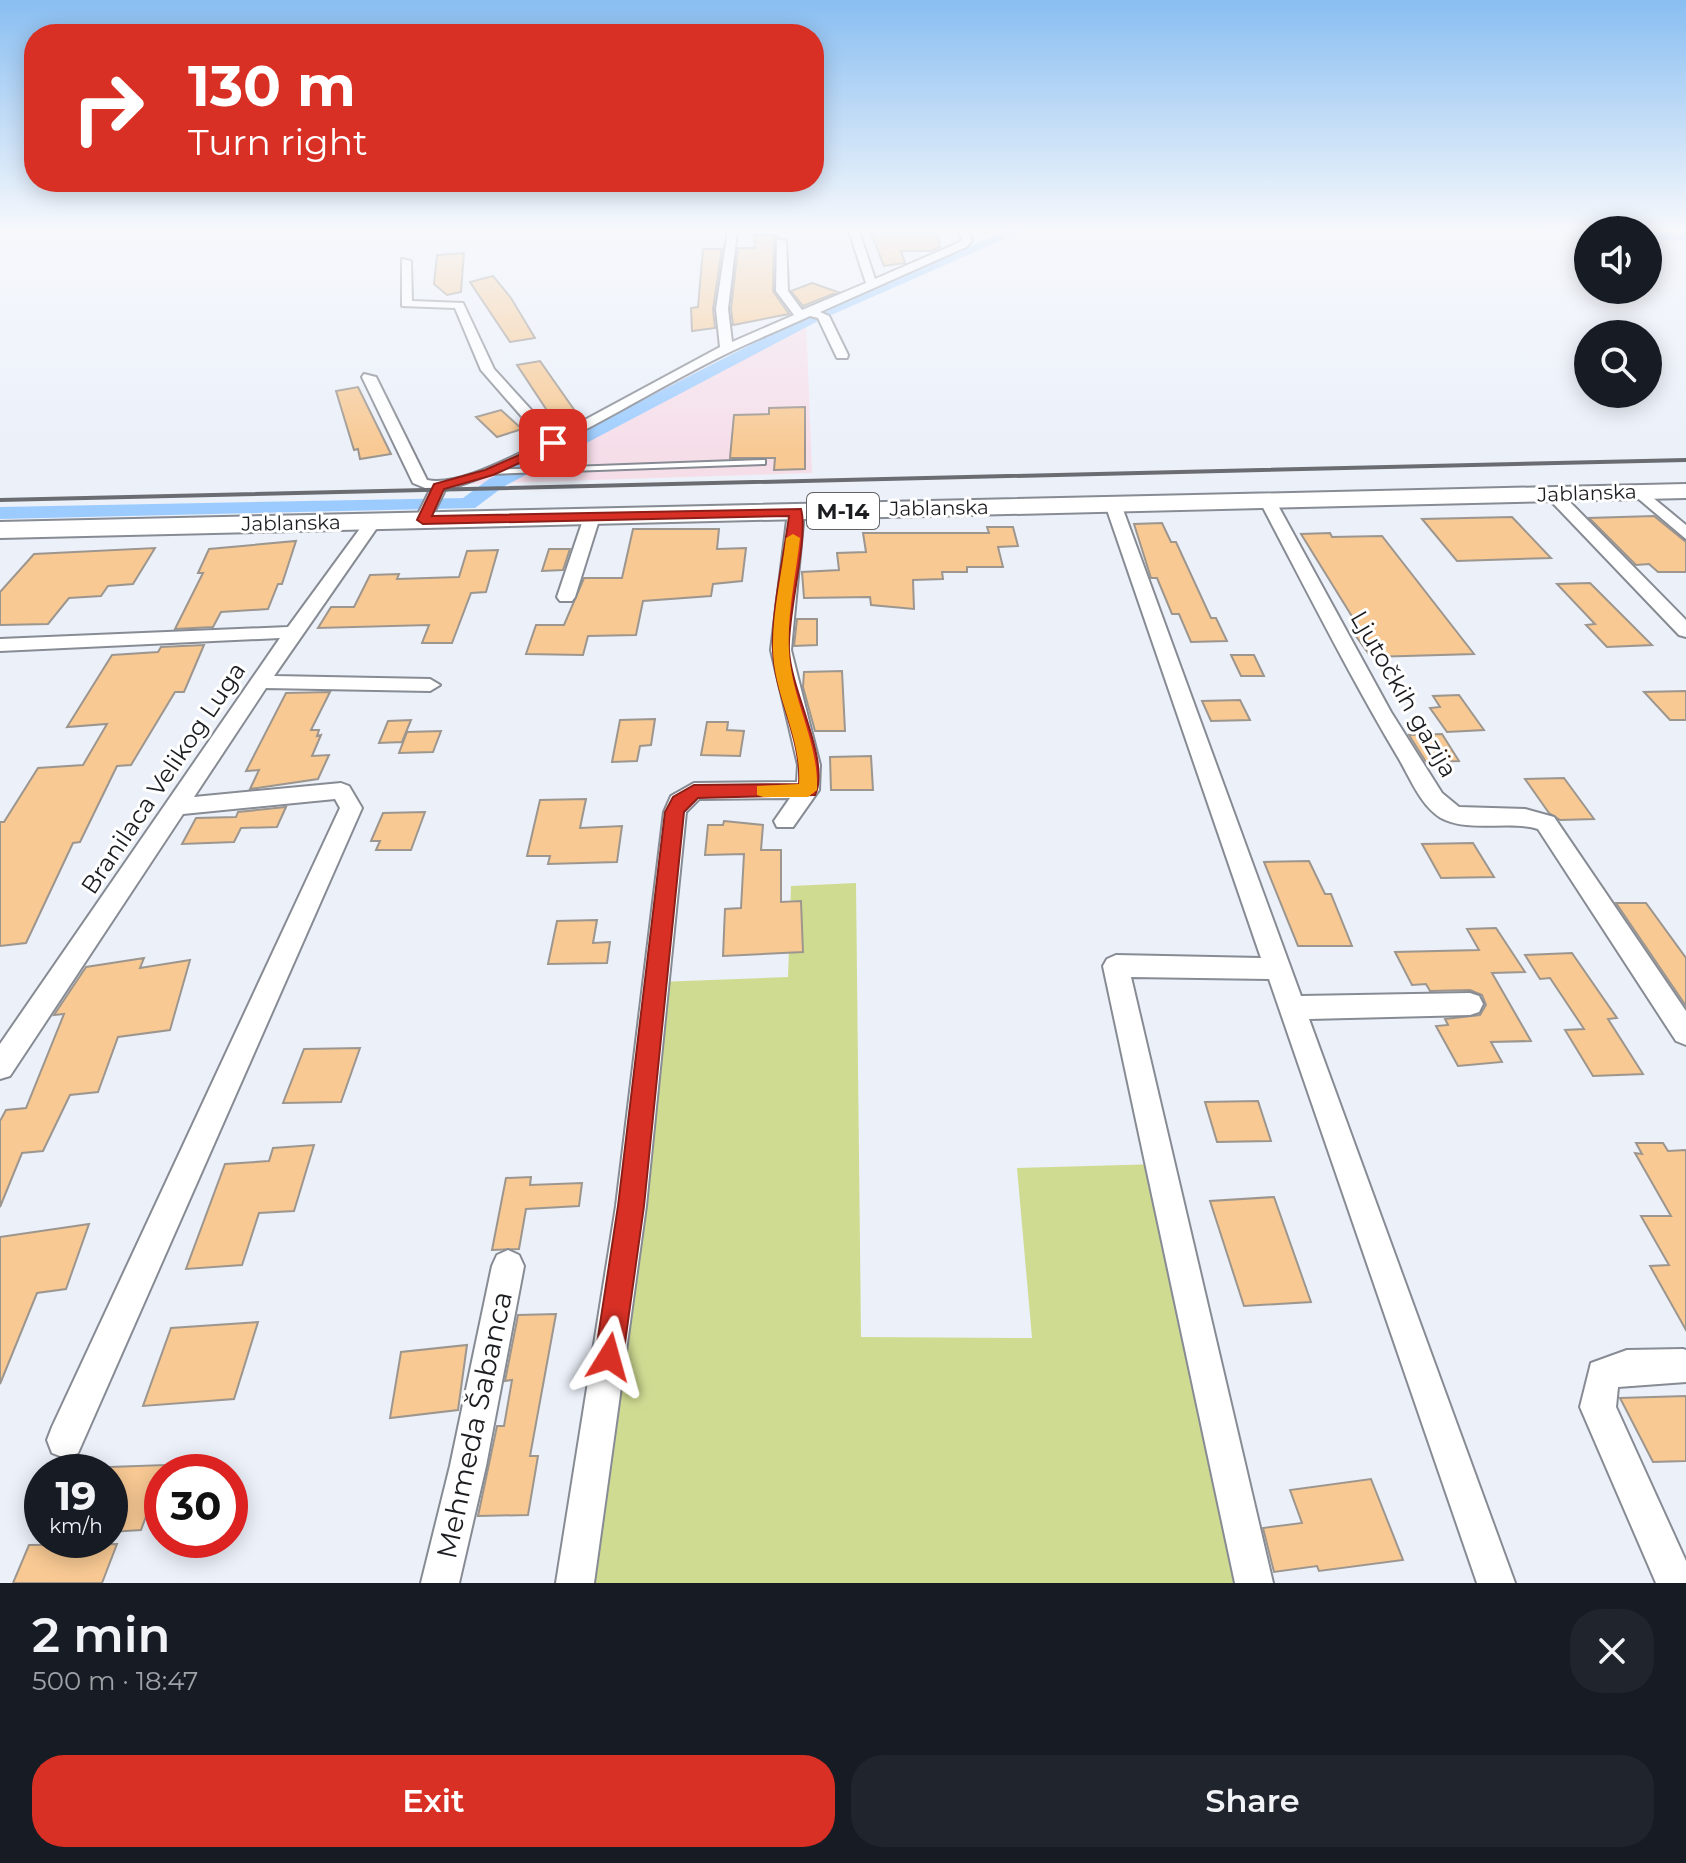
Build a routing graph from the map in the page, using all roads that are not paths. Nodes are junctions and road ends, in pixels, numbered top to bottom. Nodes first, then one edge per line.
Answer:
1 (406, 302) edge
2 (723, 302) edge
3 (796, 302) edge
4 (834, 302) edge
5 (811, 314) junction
6 (726, 349) junction
7 (842, 355) dead end
8 (369, 377) dead end
9 (553, 443) junction
10 (762, 462) dead end
11 (489, 472) junction
12 (437, 491) junction
13 (1686, 491) edge
14 (1640, 492) junction
15 (1554, 495) junction
16 (1267, 500) junction
17 (1113, 504) junction
18 (796, 512) junction
19 (592, 517) junction
20 (424, 518) junction
21 (373, 522) junction
22 (0, 530) edge
23 (1686, 534) edge
24 (566, 597) dead end
25 (1686, 631) edge
26 (294, 632) junction
27 (0, 645) edge
28 (261, 682) junction
29 (430, 685) dead end
30 (808, 790) junction
31 (174, 807) junction
32 (785, 821) dead end
33 (1279, 969) junction
34 (1470, 1004) dead end
35 (1293, 1008) junction
36 (1686, 1033) edge
37 (8, 1043) edge
38 (0, 1067) edge
39 (508, 1266) dead end
40 (1683, 1366) dead end
41 (65, 1440) dead end
42 (440, 1583) edge
43 (575, 1583) edge
44 (1254, 1583) edge
45 (1496, 1583) edge
46 (1676, 1583) edge

1 - 9 street
2 - 6 street
3 - 5 street
4 - 5 street
5 - 6 street
5 - 7 street
6 - 9 street
8 - 12 street
9 - 11 street
10 - 11 lane
11 - 12 street
12 - 20 street
13 - 14 main road, Jablanska / M-14
14 - 15 main road, Jablanska / M-14
14 - 23 street
15 - 16 main road, Jablanska / M-14
15 - 25 street
16 - 17 main road, Jablanska / M-14
16 - 36 street, Ljutočkih gazija
17 - 18 main road, Jablanska / M-14
17 - 33 street
18 - 19 main road, Jablanska / M-14
18 - 30 street
19 - 20 main road, Jablanska / M-14
19 - 24 street
20 - 21 main road, Jablanska / M-14
21 - 22 main road, Jablanska / M-14
21 - 26 street, Branilaca Velikog Luga
26 - 27 street
26 - 28 street, Branilaca Velikog Luga
28 - 29 street
28 - 31 street, Branilaca Velikog Luga
30 - 32 street
30 - 43 street
31 - 37 street, Branilaca Velikog Luga
31 - 41 street
33 - 35 street
33 - 44 street
34 - 35 street
35 - 45 street
37 - 38 street, Branilaca Velikog Luga
39 - 42 street, Mehmeda Šabanca
40 - 46 street

